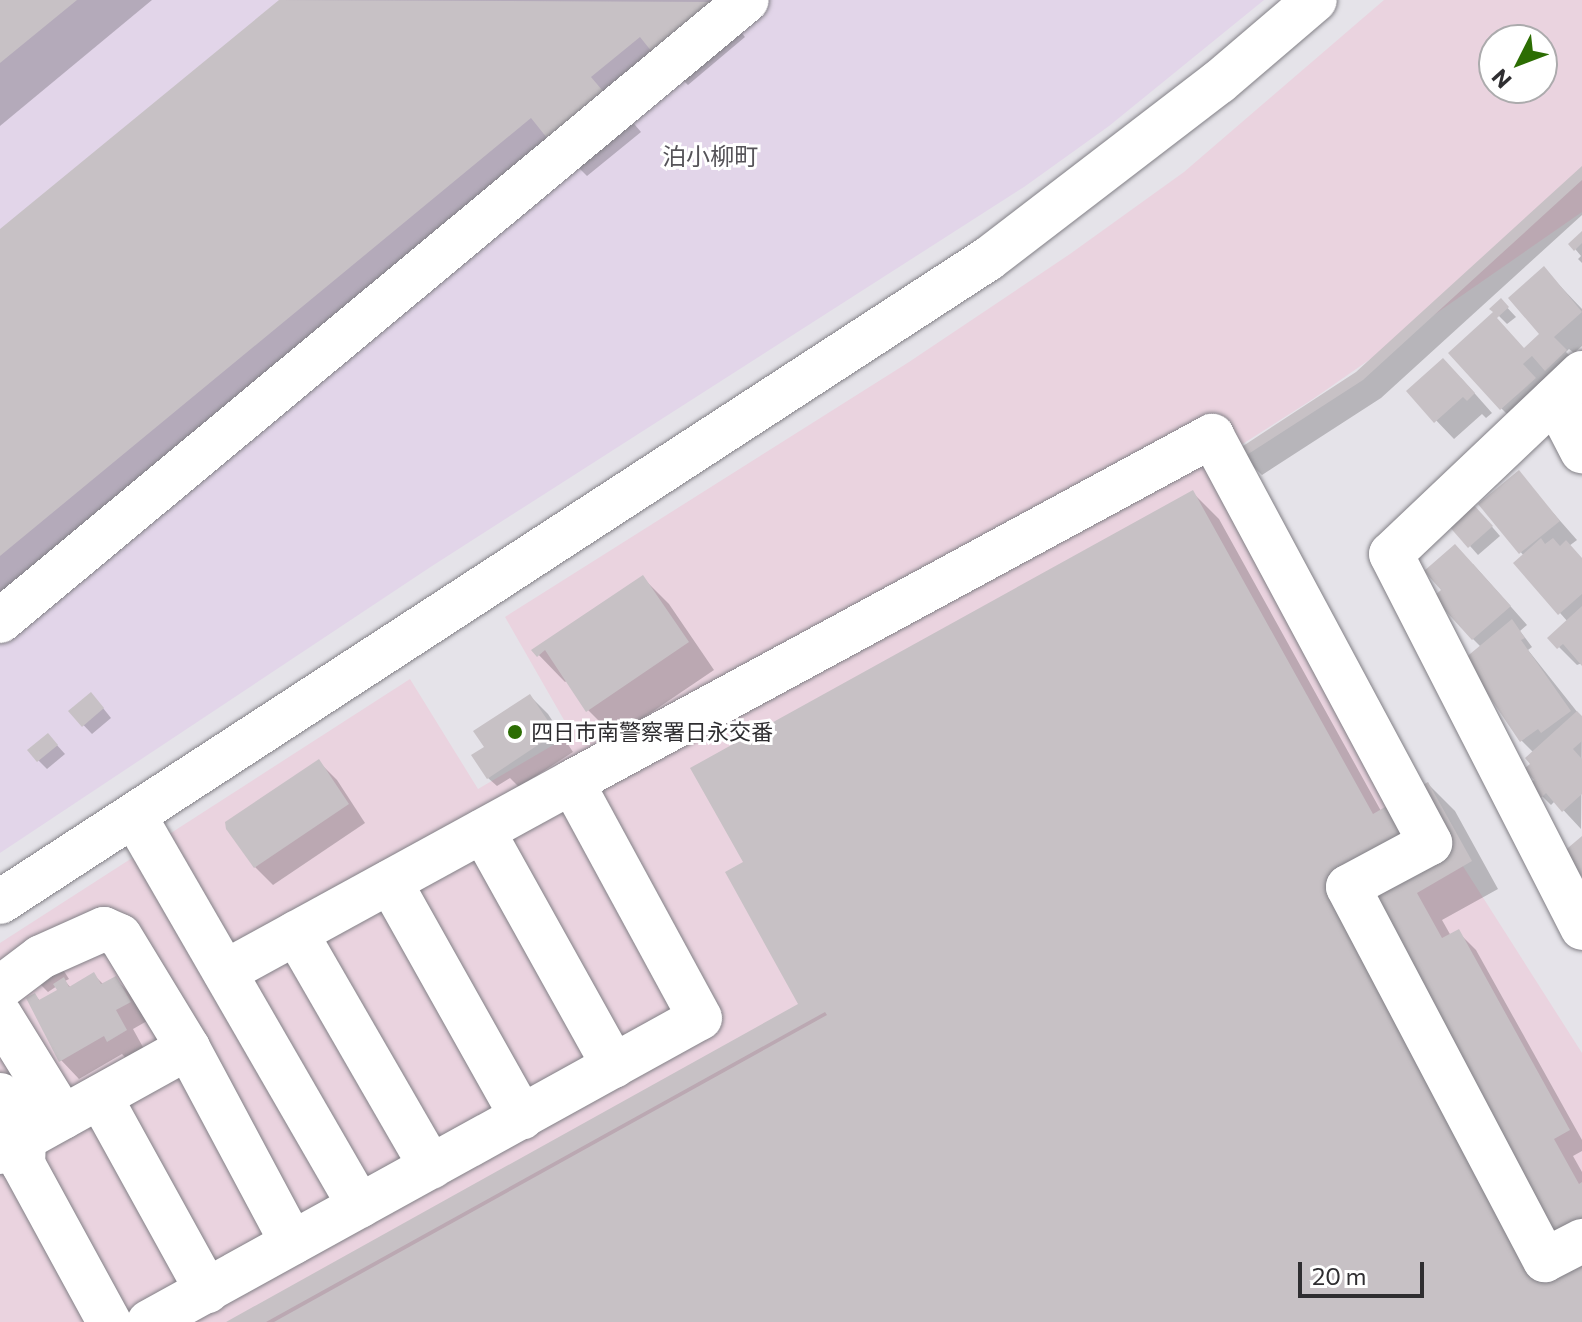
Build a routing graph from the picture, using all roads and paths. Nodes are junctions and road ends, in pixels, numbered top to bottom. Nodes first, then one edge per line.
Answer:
1 (747, 0) edge
2 (1315, 0) edge
3 (1569, 386) edge
4 (1582, 451) edge
5 (0, 621) edge
6 (572, 782) junction
7 (135, 817) junction
8 (483, 831) junction
9 (390, 882) junction
10 (0, 902) edge
11 (1582, 928) edge
12 (296, 933) junction
13 (225, 972) junction
14 (0, 988) edge
15 (0, 1015) edge
16 (188, 1048) junction
17 (614, 1066) junction
18 (0, 1095) edge
19 (81, 1107) junction
20 (522, 1117) junction
21 (12, 1145) edge
22 (431, 1167) junction
23 (360, 1206) junction
24 (1582, 1241) edge
25 (292, 1243) junction
26 (207, 1291) junction
27 (109, 1322) edge
28 (149, 1322) edge

1 - 5 street
2 - 7 street
3 - 4 street
3 - 11 street
6 - 8 street
6 - 17 street
6 - 24 street
7 - 10 street
7 - 13 street
8 - 9 street
8 - 17 street
9 - 12 street
9 - 20 street
12 - 13 street
12 - 22 street
13 - 23 street
14 - 16 street
15 - 19 street
16 - 19 street
16 - 25 street
17 - 20 street
18 - 21 street
19 - 21 street
19 - 26 street
20 - 22 street
21 - 27 street
22 - 23 street
23 - 25 street
25 - 26 street
26 - 28 street

